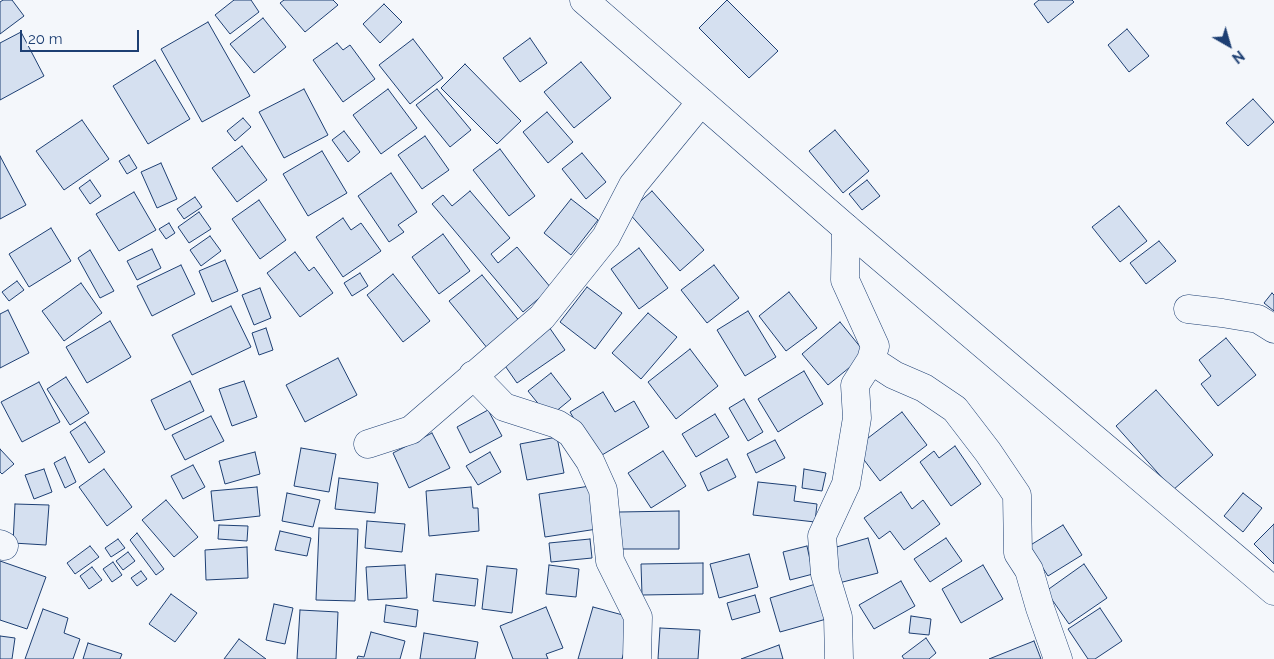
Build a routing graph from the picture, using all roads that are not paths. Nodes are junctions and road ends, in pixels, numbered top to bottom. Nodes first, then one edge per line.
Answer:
1 (584, 0) edge
2 (701, 102) junction
3 (846, 228) junction
4 (1188, 309) dead end
5 (1274, 329) edge
6 (871, 360) junction
7 (473, 375) junction
8 (368, 444) dead end
9 (1274, 591) edge
10 (638, 659) edge
11 (839, 659) edge
12 (1058, 659) edge

1 - 2 street
2 - 3 street
2 - 7 street
3 - 6 street
3 - 9 street
4 - 5 street
6 - 11 street
6 - 12 street
7 - 8 street
7 - 10 street

